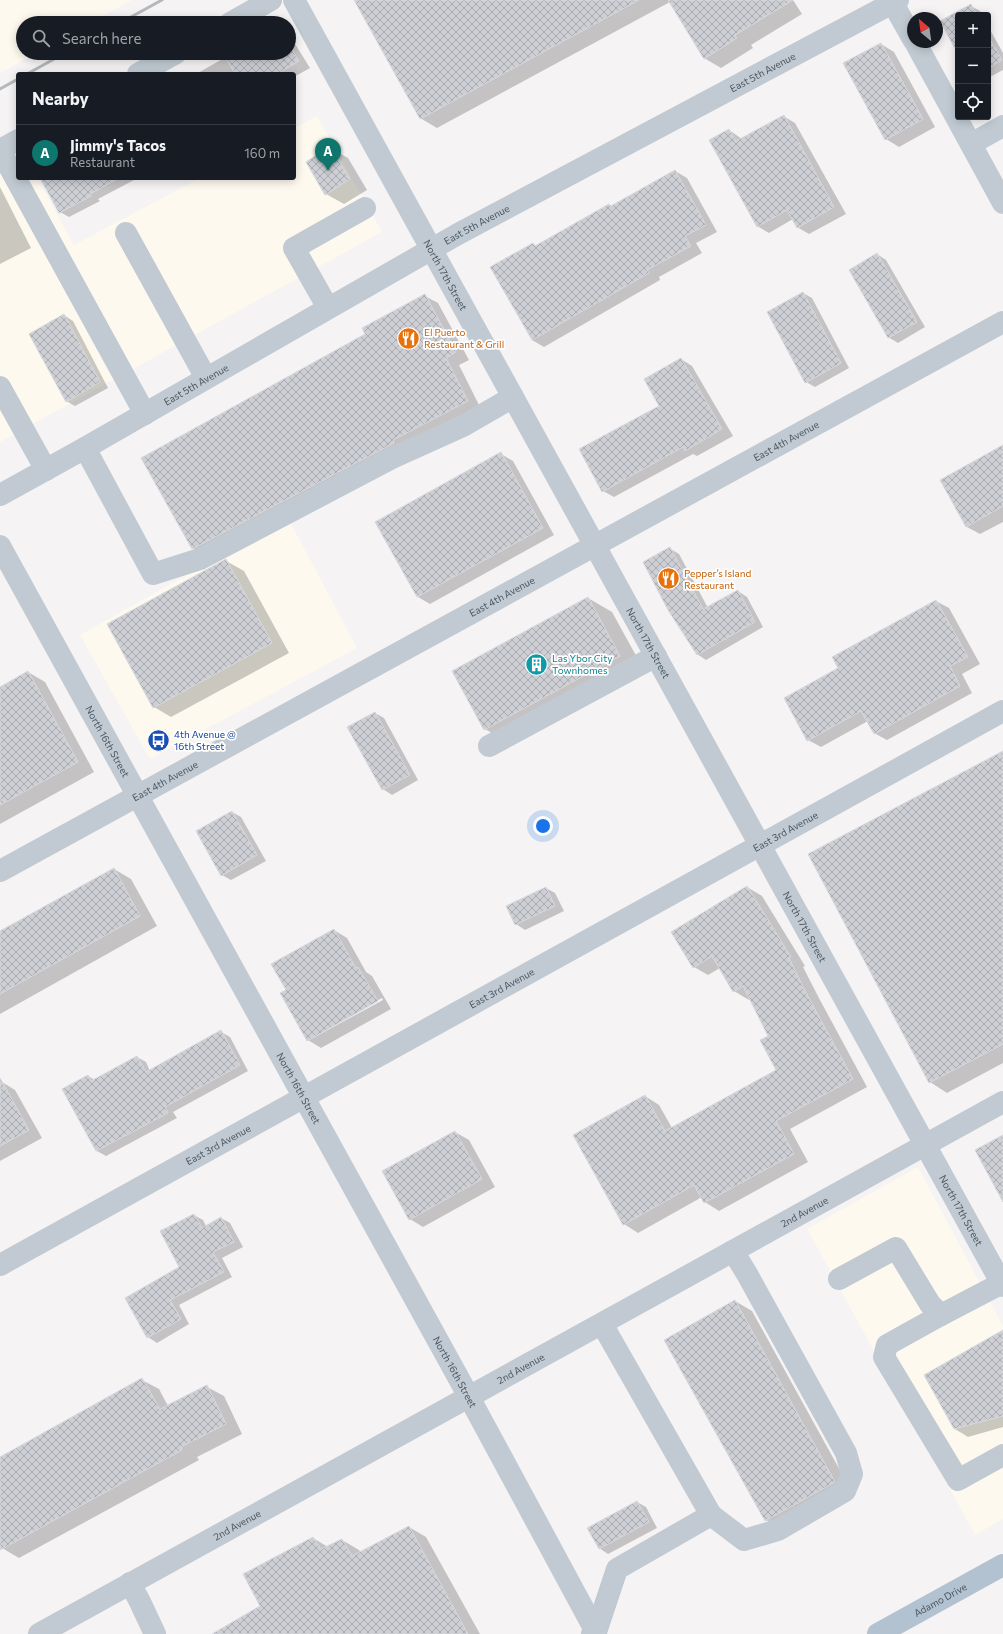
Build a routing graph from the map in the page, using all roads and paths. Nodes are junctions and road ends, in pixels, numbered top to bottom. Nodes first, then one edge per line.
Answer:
1 (271, 0) edge
2 (294, 0) edge
3 (894, 1) edge
4 (242, 16) edge
5 (907, 27) edge
6 (917, 48) edge
7 (163, 60) edge
8 (142, 72) edge
9 (1003, 126) edge
10 (16, 141) edge
11 (971, 144) junction
12 (0, 150) edge
13 (16, 179) edge
14 (16, 180) edge
15 (1003, 203) edge
16 (365, 208) dead end
17 (126, 233) dead end
18 (431, 248) junction
19 (328, 308) junction
20 (1003, 322) edge
21 (206, 378) junction
22 (0, 387) edge
23 (513, 397) junction
24 (145, 414) junction
25 (85, 448) junction
26 (46, 470) junction
27 (0, 495) edge
28 (0, 546) edge
29 (595, 546) junction
30 (656, 656) junction
31 (1003, 711) edge
32 (489, 746) dead end
33 (138, 795) junction
34 (760, 845) junction
35 (0, 871) edge
36 (304, 1097) junction
37 (1003, 1102) edge
38 (925, 1145) junction
39 (733, 1251) junction
40 (0, 1264) edge
41 (838, 1279) dead end
42 (1002, 1285) edge
43 (941, 1315) junction
44 (602, 1324) junction
45 (469, 1397) junction
46 (1003, 1455) edge
47 (711, 1515) junction
48 (1003, 1565) edge
49 (130, 1583) junction
50 (594, 1633) edge
51 (39, 1634) edge
52 (155, 1634) edge
53 (878, 1634) edge

1 - 4 street
2 - 18 street, North 17th Street
3 - 5 street
3 - 18 street, East 5th Avenue
6 - 11 street
7 - 8 street
9 - 11 street
10 - 12 street
11 - 15 street
12 - 13 street
14 - 24 street
16 - 19 street
17 - 21 street
18 - 19 street, East 5th Avenue
18 - 23 street, North 17th Street
19 - 21 street, East 5th Avenue
20 - 29 street, East 4th Avenue
21 - 24 street, East 5th Avenue
22 - 26 street
23 - 25 street
23 - 29 street, North 17th Street
24 - 25 street, East 5th Avenue
25 - 26 street, East 5th Avenue
26 - 27 street, East 5th Avenue
28 - 33 street, North 16th Street
29 - 30 street, North 17th Street
29 - 33 street, East 4th Avenue
30 - 32 street
30 - 34 street, North 17th Street
31 - 34 street, East 3rd Avenue
33 - 35 street, East 4th Avenue
33 - 36 street, North 16th Street
34 - 36 street, East 3rd Avenue
34 - 38 street, North 17th Street
36 - 40 street, East 3rd Avenue
36 - 45 street, North 16th Street
37 - 38 street, 2nd Avenue
38 - 39 street, 2nd Avenue
38 - 42 street, North 17th Street
39 - 44 street, 2nd Avenue
39 - 47 street
41 - 43 street
42 - 43 street
43 - 46 street
44 - 45 street, 2nd Avenue
44 - 47 street
45 - 49 street, 2nd Avenue
45 - 50 street, North 16th Street
47 - 50 street
48 - 53 main road, Adamo Drive
49 - 51 street, 2nd Avenue
49 - 52 street

